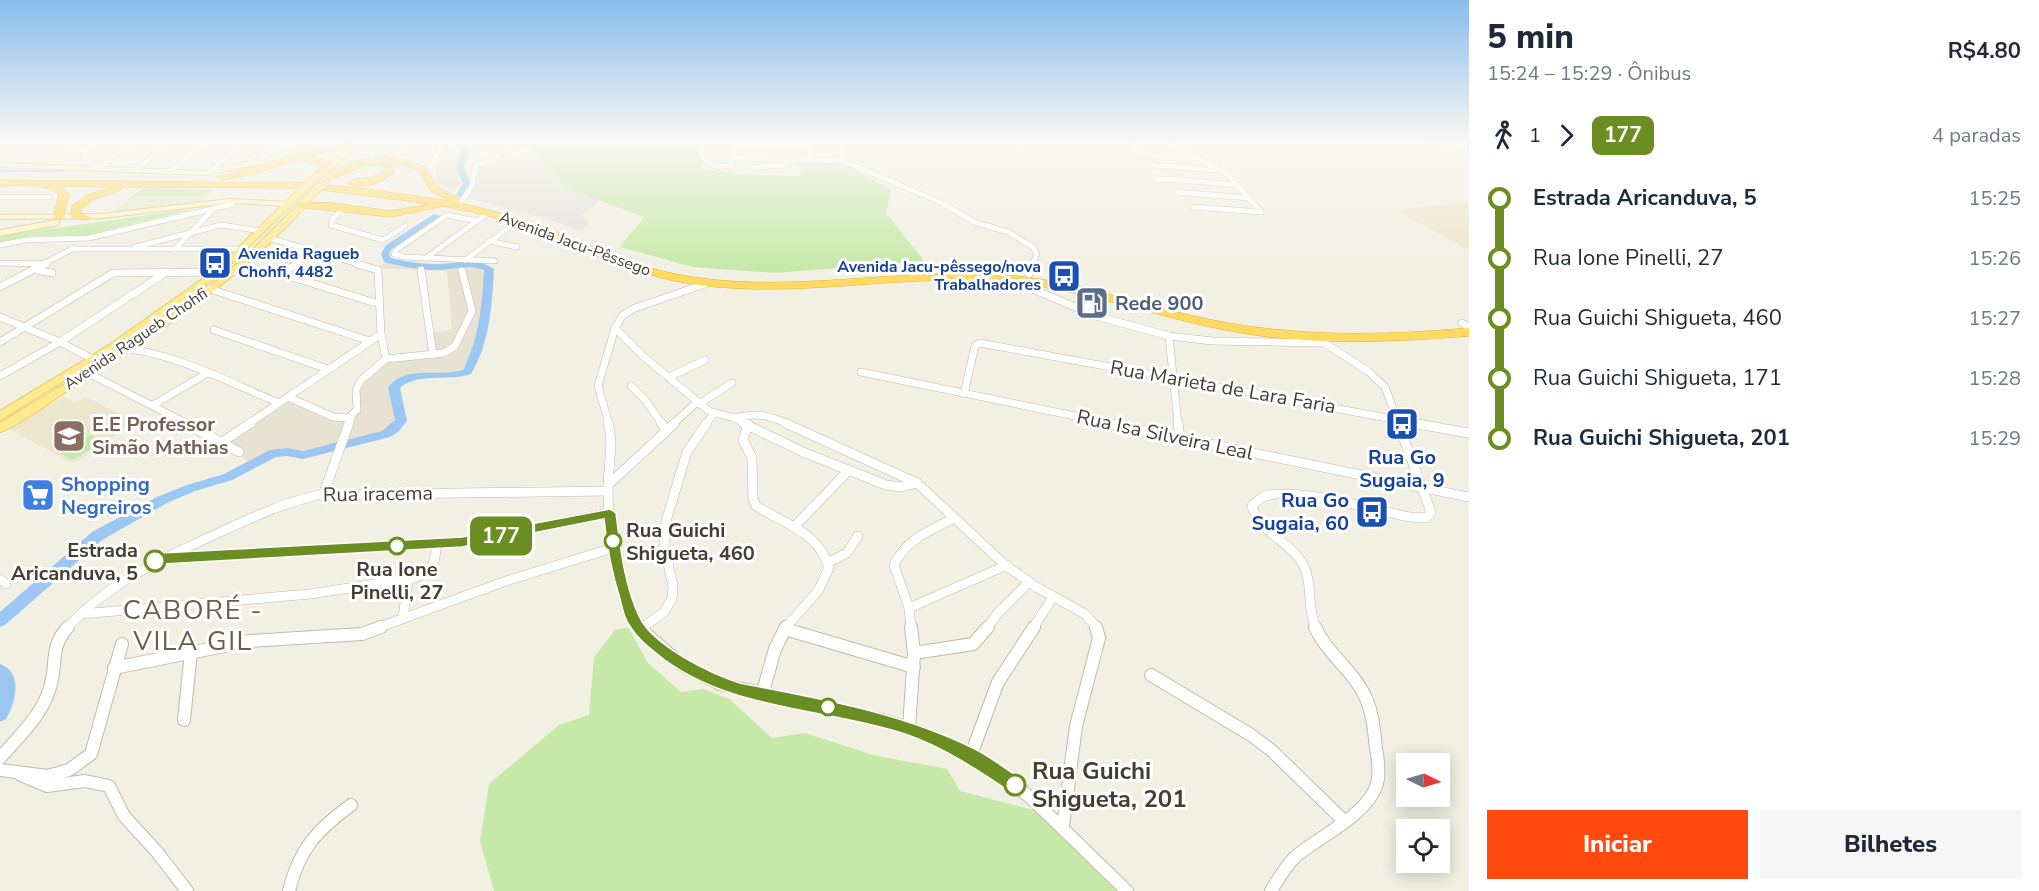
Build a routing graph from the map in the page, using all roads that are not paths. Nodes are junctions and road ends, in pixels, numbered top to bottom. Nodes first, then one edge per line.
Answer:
1 (13, 184) edge
2 (159, 184) edge
3 (204, 184) edge
4 (267, 184) edge
5 (298, 184) edge
6 (312, 184) edge
7 (312, 184) edge
8 (312, 184) edge
9 (352, 184) edge
10 (431, 184) edge
11 (472, 184) edge
12 (896, 184) edge
13 (1232, 184) edge
14 (1238, 184) joint
15 (306, 186) junction
16 (1175, 192) dead end
17 (0, 196) edge
18 (394, 196) junction
19 (20, 197) junction
20 (49, 197) dead end
21 (1250, 198) junction
22 (0, 203) edge
23 (233, 204) junction
24 (301, 205) junction
25 (287, 206) junction
26 (332, 206) junction
27 (454, 206) junction
28 (344, 207) junction
29 (1193, 207) dead end
30 (76, 208) junction
31 (214, 208) junction
32 (383, 212) junction
33 (488, 213) junction
34 (0, 217) edge
35 (86, 217) junction
36 (61, 219) junction
37 (476, 221) junction
38 (518, 221) junction
39 (405, 226) dead end
40 (192, 232) junction
41 (0, 233) edge
42 (265, 235) junction
43 (88, 238) junction
44 (489, 241) junction
45 (0, 245) edge
46 (517, 247) dead end
47 (71, 249) junction
48 (175, 249) junction
49 (129, 250) junction
50 (314, 251) junction
51 (247, 253) junction
52 (425, 258) junction
53 (465, 260) junction
54 (495, 261) dead end
55 (0, 263) edge
56 (46, 264) junction
57 (35, 270) junction
58 (421, 270) dead end
59 (462, 271) dead end
60 (166, 272) junction
61 (218, 272) junction
62 (232, 272) junction
63 (52, 273) dead end
64 (1029, 274) junction
65 (984, 278) junction
66 (685, 279) junction
67 (708, 283) junction
68 (0, 287) edge
69 (210, 289) junction
70 (677, 293) junction
71 (379, 304) junction
72 (0, 317) edge
73 (1448, 324) junction
74 (1467, 326) edge
75 (27, 328) junction
76 (615, 328) junction
77 (214, 330) dead end
78 (381, 333) junction
79 (1169, 336) junction
80 (1412, 337) junction
81 (370, 341) junction
82 (1319, 341) junction
83 (0, 342) edge
84 (60, 342) junction
85 (129, 346) junction
86 (113, 347) junction
87 (434, 355) junction
88 (93, 359) junction
89 (386, 359) junction
90 (705, 360) dead end
91 (328, 369) junction
92 (861, 372) dead end
93 (88, 373) junction
94 (206, 374) junction
95 (0, 376) edge
96 (669, 377) junction
97 (1174, 378) junction
98 (732, 383) dead end
99 (631, 386) dead end
100 (964, 394) junction
101 (288, 397) junction
102 (279, 403) junction
103 (698, 403) junction
104 (153, 405) junction
105 (714, 413) junction
106 (0, 416) edge
107 (352, 416) junction
108 (734, 418) junction
109 (1398, 420) junction
110 (748, 424) junction
111 (0, 428) edge
112 (666, 430) junction
113 (1469, 433) edge
114 (1180, 438) junction
115 (222, 442) junction
116 (239, 452) dead end
117 (849, 470) junction
118 (917, 483) junction
119 (1423, 487) junction
120 (608, 488) junction
121 (323, 495) junction
122 (1469, 497) edge
123 (610, 513) junction
124 (954, 518) junction
125 (795, 526) junction
126 (858, 536) dead end
127 (437, 544) junction
128 (613, 548) junction
129 (161, 559) junction
130 (829, 562) junction
131 (1007, 565) junction
132 (408, 579) junction
133 (1029, 582) junction
134 (1053, 597) junction
135 (909, 608) junction
136 (80, 614) junction
137 (403, 618) junction
138 (785, 629) junction
139 (640, 630) junction
140 (122, 644) dead end
141 (191, 651) junction
142 (914, 654) junction
143 (914, 667) junction
144 (114, 668) junction
145 (1151, 675) dead end
146 (762, 695) junction
147 (184, 720) dead end
148 (909, 728) junction
149 (971, 755) junction
150 (0, 758) edge
151 (0, 770) edge
152 (21, 776) junction
153 (351, 805) dead end
154 (1344, 821) junction
155 (1063, 826) junction
156 (187, 891) edge
157 (289, 891) edge
158 (1127, 891) edge
159 (1271, 891) edge

1 - 36 highway
2 - 30 highway
3 - 18 highway, Avenida Jacu-Pêssego
4 - 15 highway, Avenida Jacu-Pêssego
5 - 15 highway
6 - 15 highway, Avenida Jacu-Pêssego
7 - 15 main road, Avenida Ragueb Chohfi, bridge
8 - 15 main road, Avenida Ragueb Chohfi, bridge
9 - 27 highway, Avenida Jacu-Pêssego
10 - 27 highway
11 - 27 street
12 - 64 street
13 - 14 street
14 - 21 street
15 - 24 main road, Avenida Ragueb Chohfi
15 - 25 main road, Avenida Ragueb Chohfi
15 - 26 highway
16 - 21 street
17 - 19 street
18 - 27 highway, Avenida Jacu-Pêssego
18 - 32 highway
19 - 20 street
19 - 22 street
21 - 29 street
23 - 25 main road
23 - 31 street
23 - 36 main road
24 - 26 highway
24 - 42 main road, Avenida Ragueb Chohfi
25 - 35 main road
25 - 42 main road, Avenida Ragueb Chohfi
26 - 28 highway
27 - 32 highway
27 - 33 highway, Avenida Jacu-Pêssego
27 - 37 street
27 - 52 street
27 - 64 highway, Avenida Jacu-Pêssego
28 - 32 highway
28 - 39 street
30 - 35 highway
30 - 36 highway
31 - 40 street
31 - 43 street
33 - 37 street
33 - 38 highway, Avenida Jacu-Pêssego
34 - 36 main road
35 - 36 main road
36 - 41 main road
37 - 52 street
38 - 44 street
38 - 66 highway, Avenida Jacu-Pêssego
40 - 42 street
40 - 48 street
40 - 49 street
42 - 50 street
42 - 51 main road, Avenida Ragueb Chohfi
43 - 45 street
43 - 47 street
44 - 46 street
44 - 53 street
47 - 49 street
47 - 56 street
48 - 49 street
48 - 51 street
50 - 71 street
50 - 71 street
51 - 61 main road, Avenida Ragueb Chohfi
51 - 62 main road, Avenida Ragueb Chohfi
52 - 53 street
53 - 54 street
55 - 56 street
56 - 57 street
57 - 63 street
57 - 68 street
58 - 87 street
59 - 87 street
60 - 61 street
60 - 75 street
60 - 84 street
61 - 62 street
61 - 86 main road, Avenida Ragueb Chohfi
62 - 69 main road, Avenida Ragueb Chohfi
64 - 73 highway, Avenida Jacu-Pêssego
65 - 67 highway, Avenida Jacu-Pêssego
65 - 79 street
65 - 82 highway, Avenida Jacu-Pêssego
66 - 67 highway, Avenida Jacu-Pêssego
66 - 70 street
67 - 70 street
69 - 81 street
69 - 85 main road, Avenida Ragueb Chohfi
70 - 76 street
71 - 78 street
72 - 75 street
73 - 74 highway, Avenida Jacu-Pêssego
73 - 80 highway
74 - 80 highway, Avenida Jacu-Pêssego
75 - 83 street
75 - 84 street
76 - 96 street
76 - 120 street
77 - 91 street
78 - 81 street
78 - 89 street
79 - 82 street
79 - 97 street
80 - 82 highway, Avenida Jacu-Pêssego
81 - 91 street
82 - 109 street
84 - 88 street
84 - 95 street
85 - 86 street
85 - 93 main road, Avenida Ragueb Chohfi
85 - 94 street
86 - 88 main road, Avenida Ragueb Chohfi
87 - 89 street
88 - 106 main road, Avenida Ragueb Chohfi
89 - 107 street, Rua iracema
90 - 96 street
91 - 101 street
92 - 100 street, Rua Isa Silveira Leal
93 - 104 street
93 - 111 main road, Avenida Ragueb Chohfi
94 - 102 street
94 - 104 street
96 - 103 street
97 - 100 street, Rua Marieta de Lara Faria
97 - 109 street, Rua Marieta de Lara Faria
97 - 114 street
98 - 103 street
99 - 112 street
100 - 114 street, Rua Isa Silveira Leal
101 - 102 street
101 - 107 street
102 - 115 street
103 - 105 street
103 - 112 street
104 - 115 street
105 - 108 street
105 - 139 street
107 - 121 street, Rua iracema
108 - 110 street
108 - 118 street
109 - 113 street, Rua Marieta de Lara Faria
109 - 119 street
110 - 117 street
110 - 125 street
112 - 120 street
114 - 119 street, Rua Isa Silveira Leal
115 - 116 street
117 - 118 street
117 - 125 street
118 - 124 street
119 - 122 street, Rua Isa Silveira Leal
119 - 154 street
120 - 121 street, Rua iracema
120 - 123 street
121 - 129 street, Rua iracema
123 - 127 street
123 - 128 street
124 - 131 street
124 - 135 street
125 - 130 street
126 - 130 street
127 - 129 street
127 - 132 street
128 - 137 street
128 - 139 street
129 - 136 street, Rua iracema
130 - 138 street
131 - 133 street
131 - 135 street
132 - 136 street
132 - 137 street
133 - 134 street
133 - 142 street
134 - 149 street
134 - 155 street
135 - 142 street
136 - 150 street, Rua iracema
137 - 141 street
138 - 143 street
138 - 146 street
139 - 146 street
140 - 144 street
141 - 144 street
141 - 147 street
142 - 143 street
143 - 148 street
144 - 152 street
145 - 154 street
146 - 148 street
148 - 149 street
149 - 155 street
151 - 152 street
152 - 156 street
153 - 157 street
154 - 159 street
155 - 158 street

